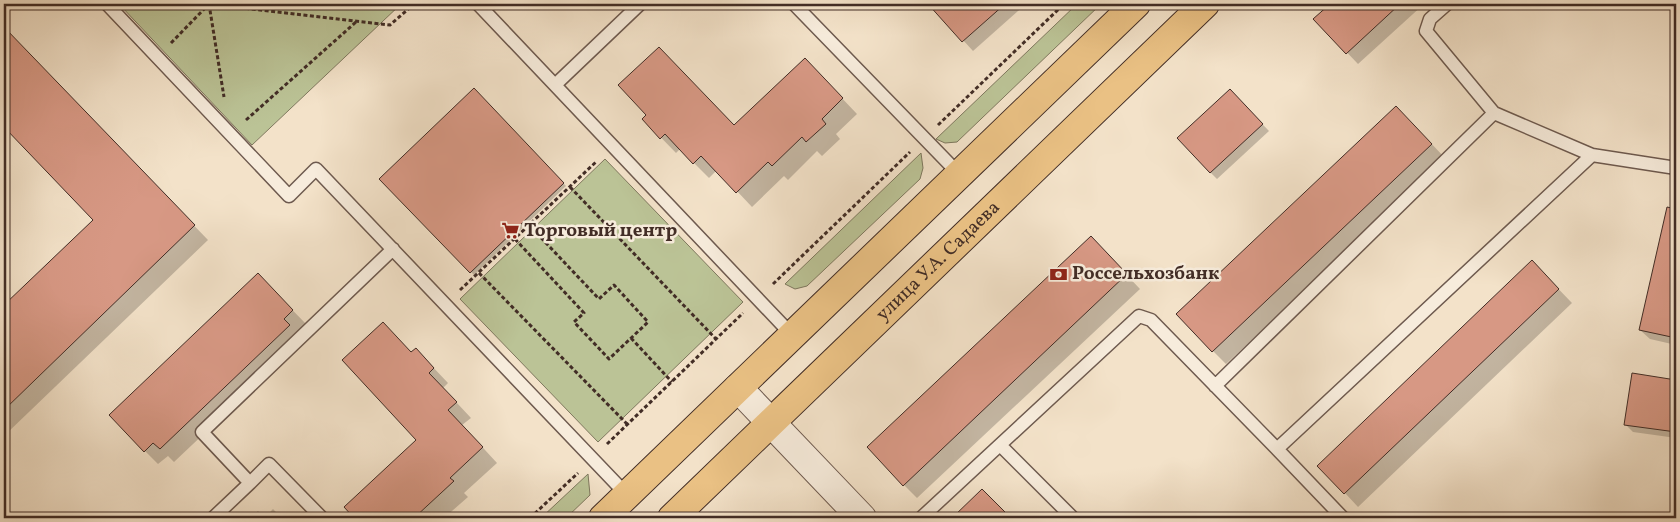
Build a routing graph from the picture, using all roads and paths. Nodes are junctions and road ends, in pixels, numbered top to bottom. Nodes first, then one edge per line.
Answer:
1 (107, 4) edge
2 (210, 4) edge
3 (414, 4) edge
4 (478, 4) edge
5 (640, 4) edge
6 (794, 4) edge
7 (1064, 4) edge
8 (1136, 4) edge
9 (1205, 4) edge
10 (1447, 4) edge
11 (356, 22) junction
12 (158, 56) junction
13 (555, 85) junction
14 (1494, 113) junction
15 (230, 134) junction
16 (924, 138) junction
17 (613, 146) junction
18 (1592, 155) junction
19 (1676, 168) edge
20 (959, 174) junction
21 (570, 187) junction
22 (529, 225) junction
23 (514, 239) junction
24 (393, 250) junction
25 (479, 272) junction
26 (758, 299) junction
27 (445, 305) junction
28 (792, 335) junction
29 (631, 338) junction
30 (716, 340) junction
31 (672, 382) junction
32 (1215, 386) junction
33 (738, 388) junction
34 (771, 423) junction
35 (628, 424) junction
36 (1000, 445) junction
37 (1277, 449) junction
38 (592, 458) junction
39 (250, 483) junction
40 (627, 495) junction
41 (213, 518) edge
42 (322, 518) edge
43 (530, 518) edge
44 (603, 518) edge
45 (672, 518) edge
46 (862, 518) edge
47 (921, 518) edge
48 (1073, 518) edge
49 (1342, 518) edge

1 - 12 lane
2 - 11 path
2 - 12 path
2 - 15 path
3 - 11 path
4 - 13 lane
5 - 13 lane
6 - 16 lane
7 - 16 path
8 - 20 main road
9 - 34 main road, улица У.А. Садаева
10 - 14 lane
11 - 15 path
12 - 15 lane
13 - 17 lane
14 - 18 lane
14 - 32 lane
15 - 24 lane
16 - 20 lane
16 - 26 path
17 - 21 path
17 - 26 lane
18 - 19 lane
18 - 37 lane
20 - 28 main road
21 - 22 path
21 - 30 path
22 - 23 path
22 - 29 path
23 - 25 path
23 - 29 path
24 - 27 lane
24 - 39 lane
25 - 27 path
25 - 35 path
26 - 28 lane
26 - 30 path
27 - 38 lane
28 - 33 main road
29 - 31 path
30 - 31 path
31 - 35 path
32 - 36 lane
32 - 37 lane
33 - 34 street
33 - 40 main road
34 - 45 main road, улица У.А. Садаева
34 - 46 street
35 - 38 path
36 - 47 lane
36 - 48 lane
37 - 49 lane
38 - 40 lane
38 - 43 path
39 - 41 lane
39 - 42 lane
40 - 44 main road

